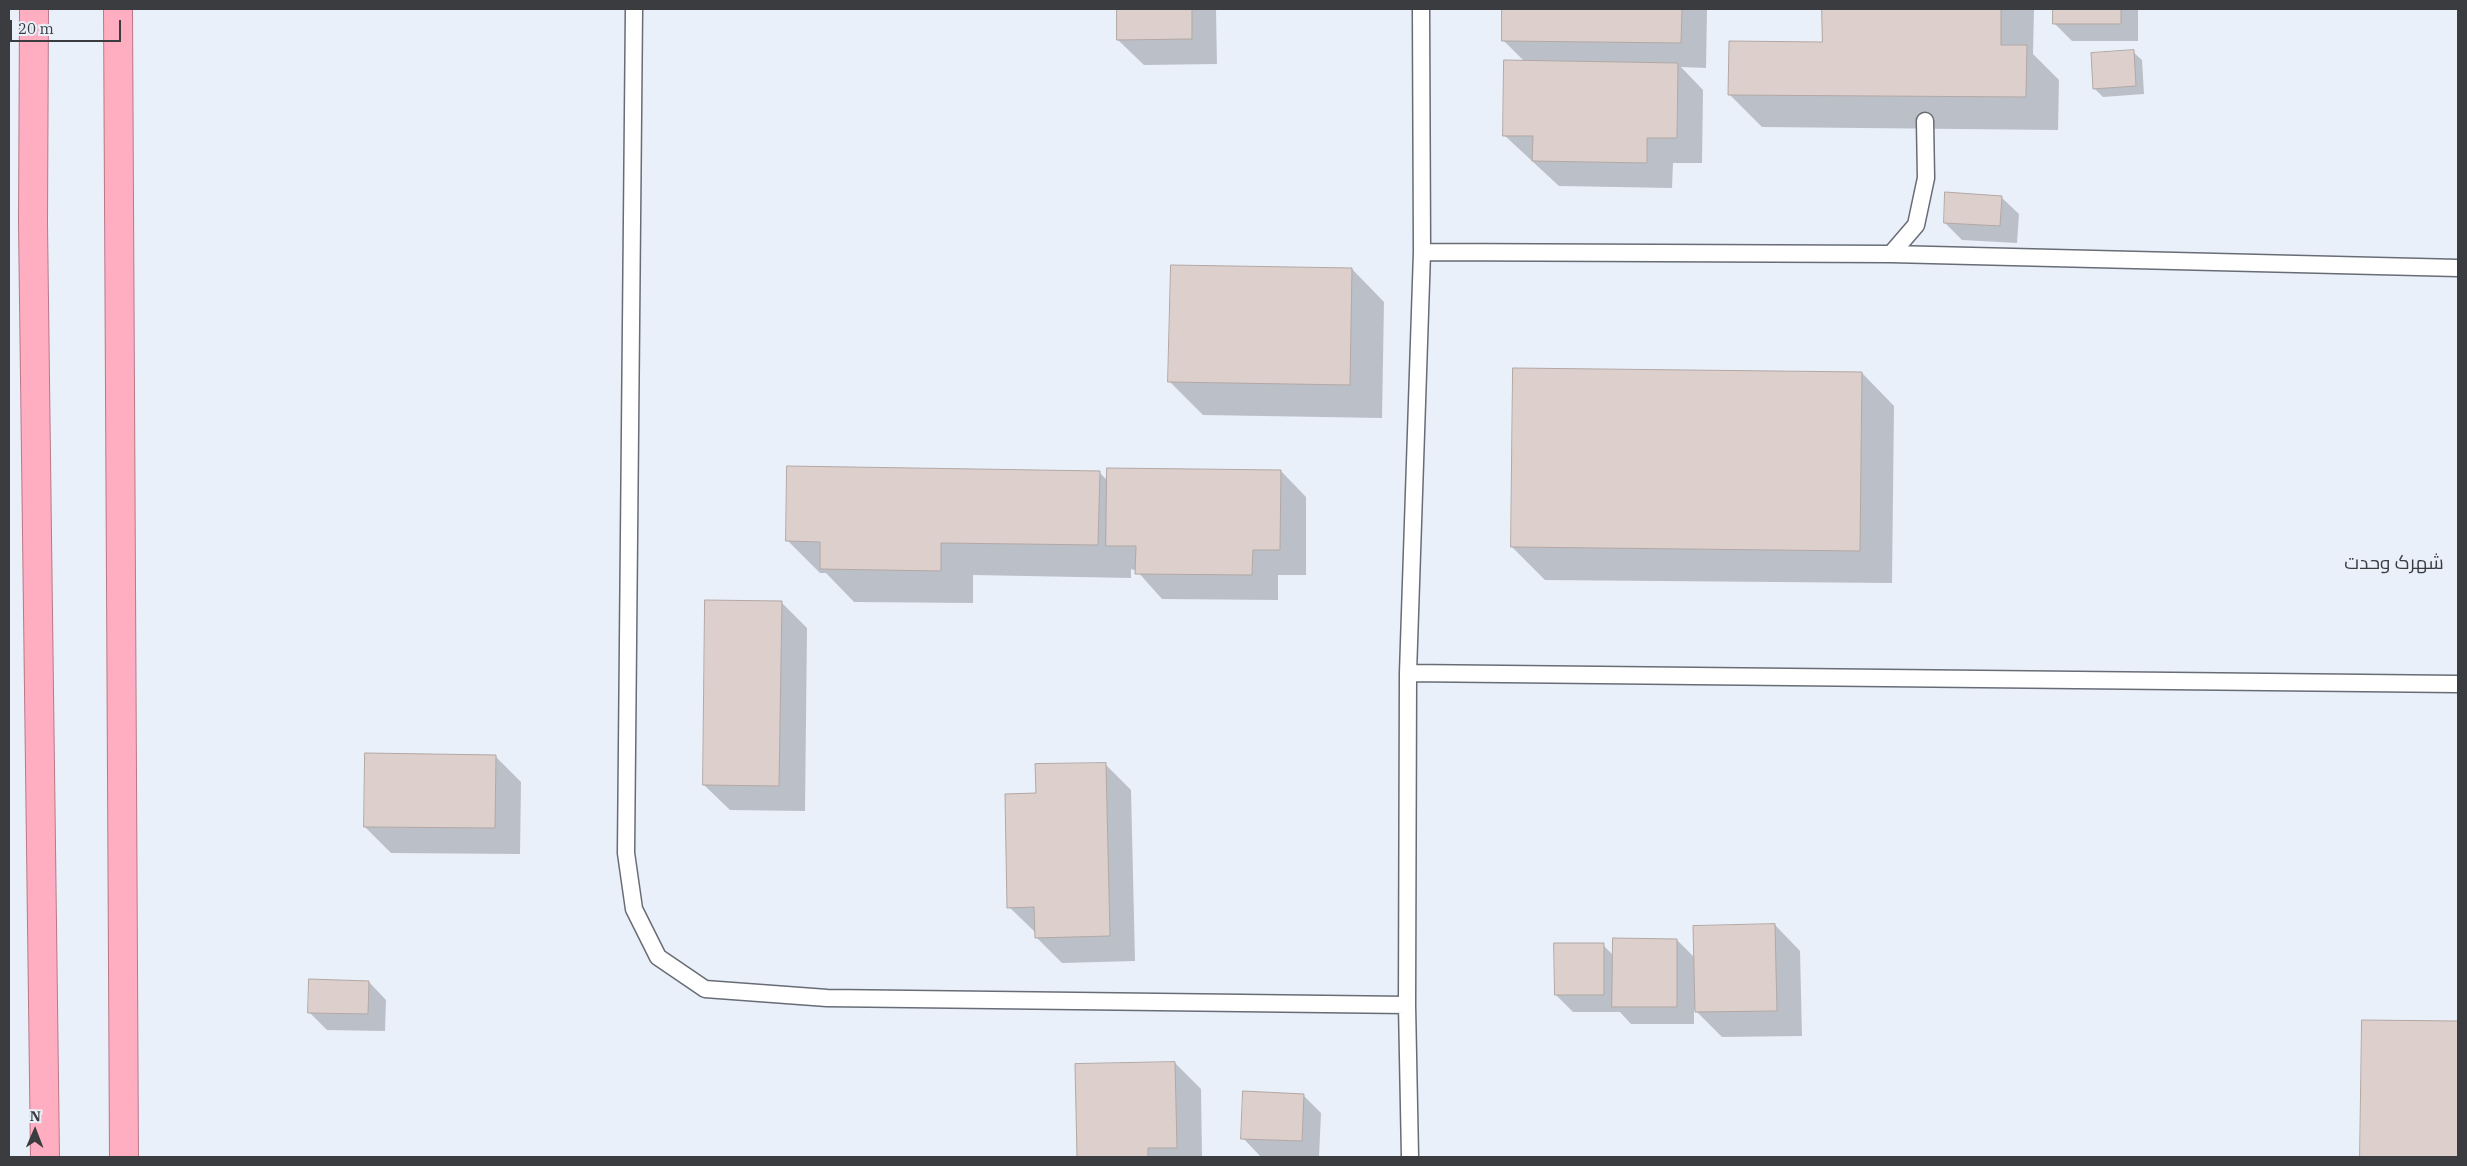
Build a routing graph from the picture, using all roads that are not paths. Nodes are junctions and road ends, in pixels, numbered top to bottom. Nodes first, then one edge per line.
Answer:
1 (34, 9) edge
2 (118, 9) edge
3 (634, 9) edge
4 (1421, 9) edge
5 (1925, 121) dead end
6 (1422, 252) junction
7 (1891, 254) junction
8 (2458, 268) edge
9 (1408, 673) junction
10 (2458, 684) edge
11 (1407, 1006) junction
12 (45, 1157) edge
13 (124, 1157) edge
14 (1410, 1157) edge

1 - 12 highway
2 - 13 highway
3 - 11 lane
4 - 6 lane
5 - 7 lane
6 - 7 lane
6 - 9 lane
7 - 8 lane
9 - 10 lane
9 - 11 lane
11 - 14 lane

